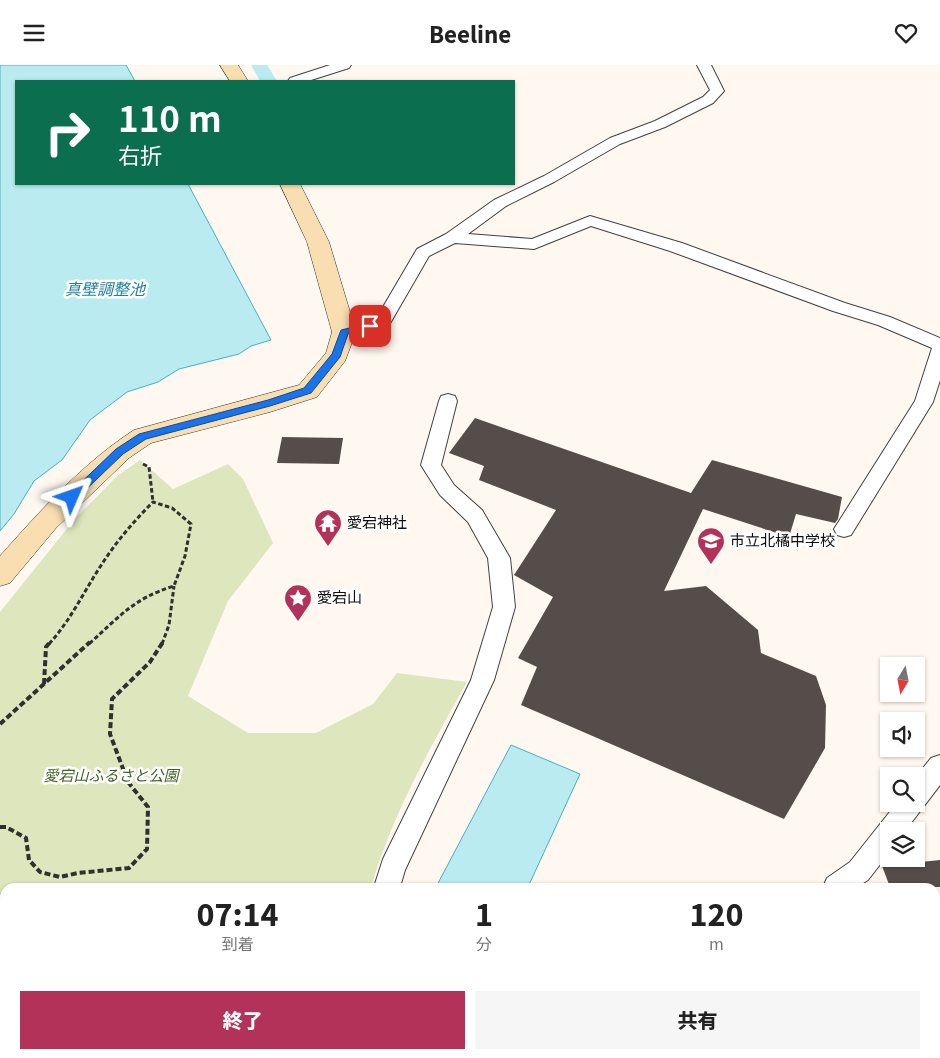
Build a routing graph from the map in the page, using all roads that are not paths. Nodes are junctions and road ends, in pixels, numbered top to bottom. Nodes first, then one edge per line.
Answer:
1 (229, 65) edge
2 (344, 65) edge
3 (704, 65) edge
4 (238, 80) edge
5 (298, 80) edge
6 (290, 185) edge
7 (452, 238) junction
8 (344, 332) junction
9 (940, 345) edge
10 (940, 350) edge
11 (448, 401) dead end
12 (932, 406) edge
13 (844, 529) dead end
14 (0, 575) edge
15 (940, 766) edge
16 (925, 785) edge
17 (905, 812) edge
18 (897, 822) edge
19 (880, 844) edge
20 (388, 883) edge
21 (842, 883) edge

1 - 4 street
2 - 5 street
3 - 7 street
6 - 8 street
7 - 8 street
7 - 9 street
8 - 14 street
10 - 12 street
11 - 20 street
12 - 13 street
15 - 16 street
17 - 18 street
19 - 21 street

